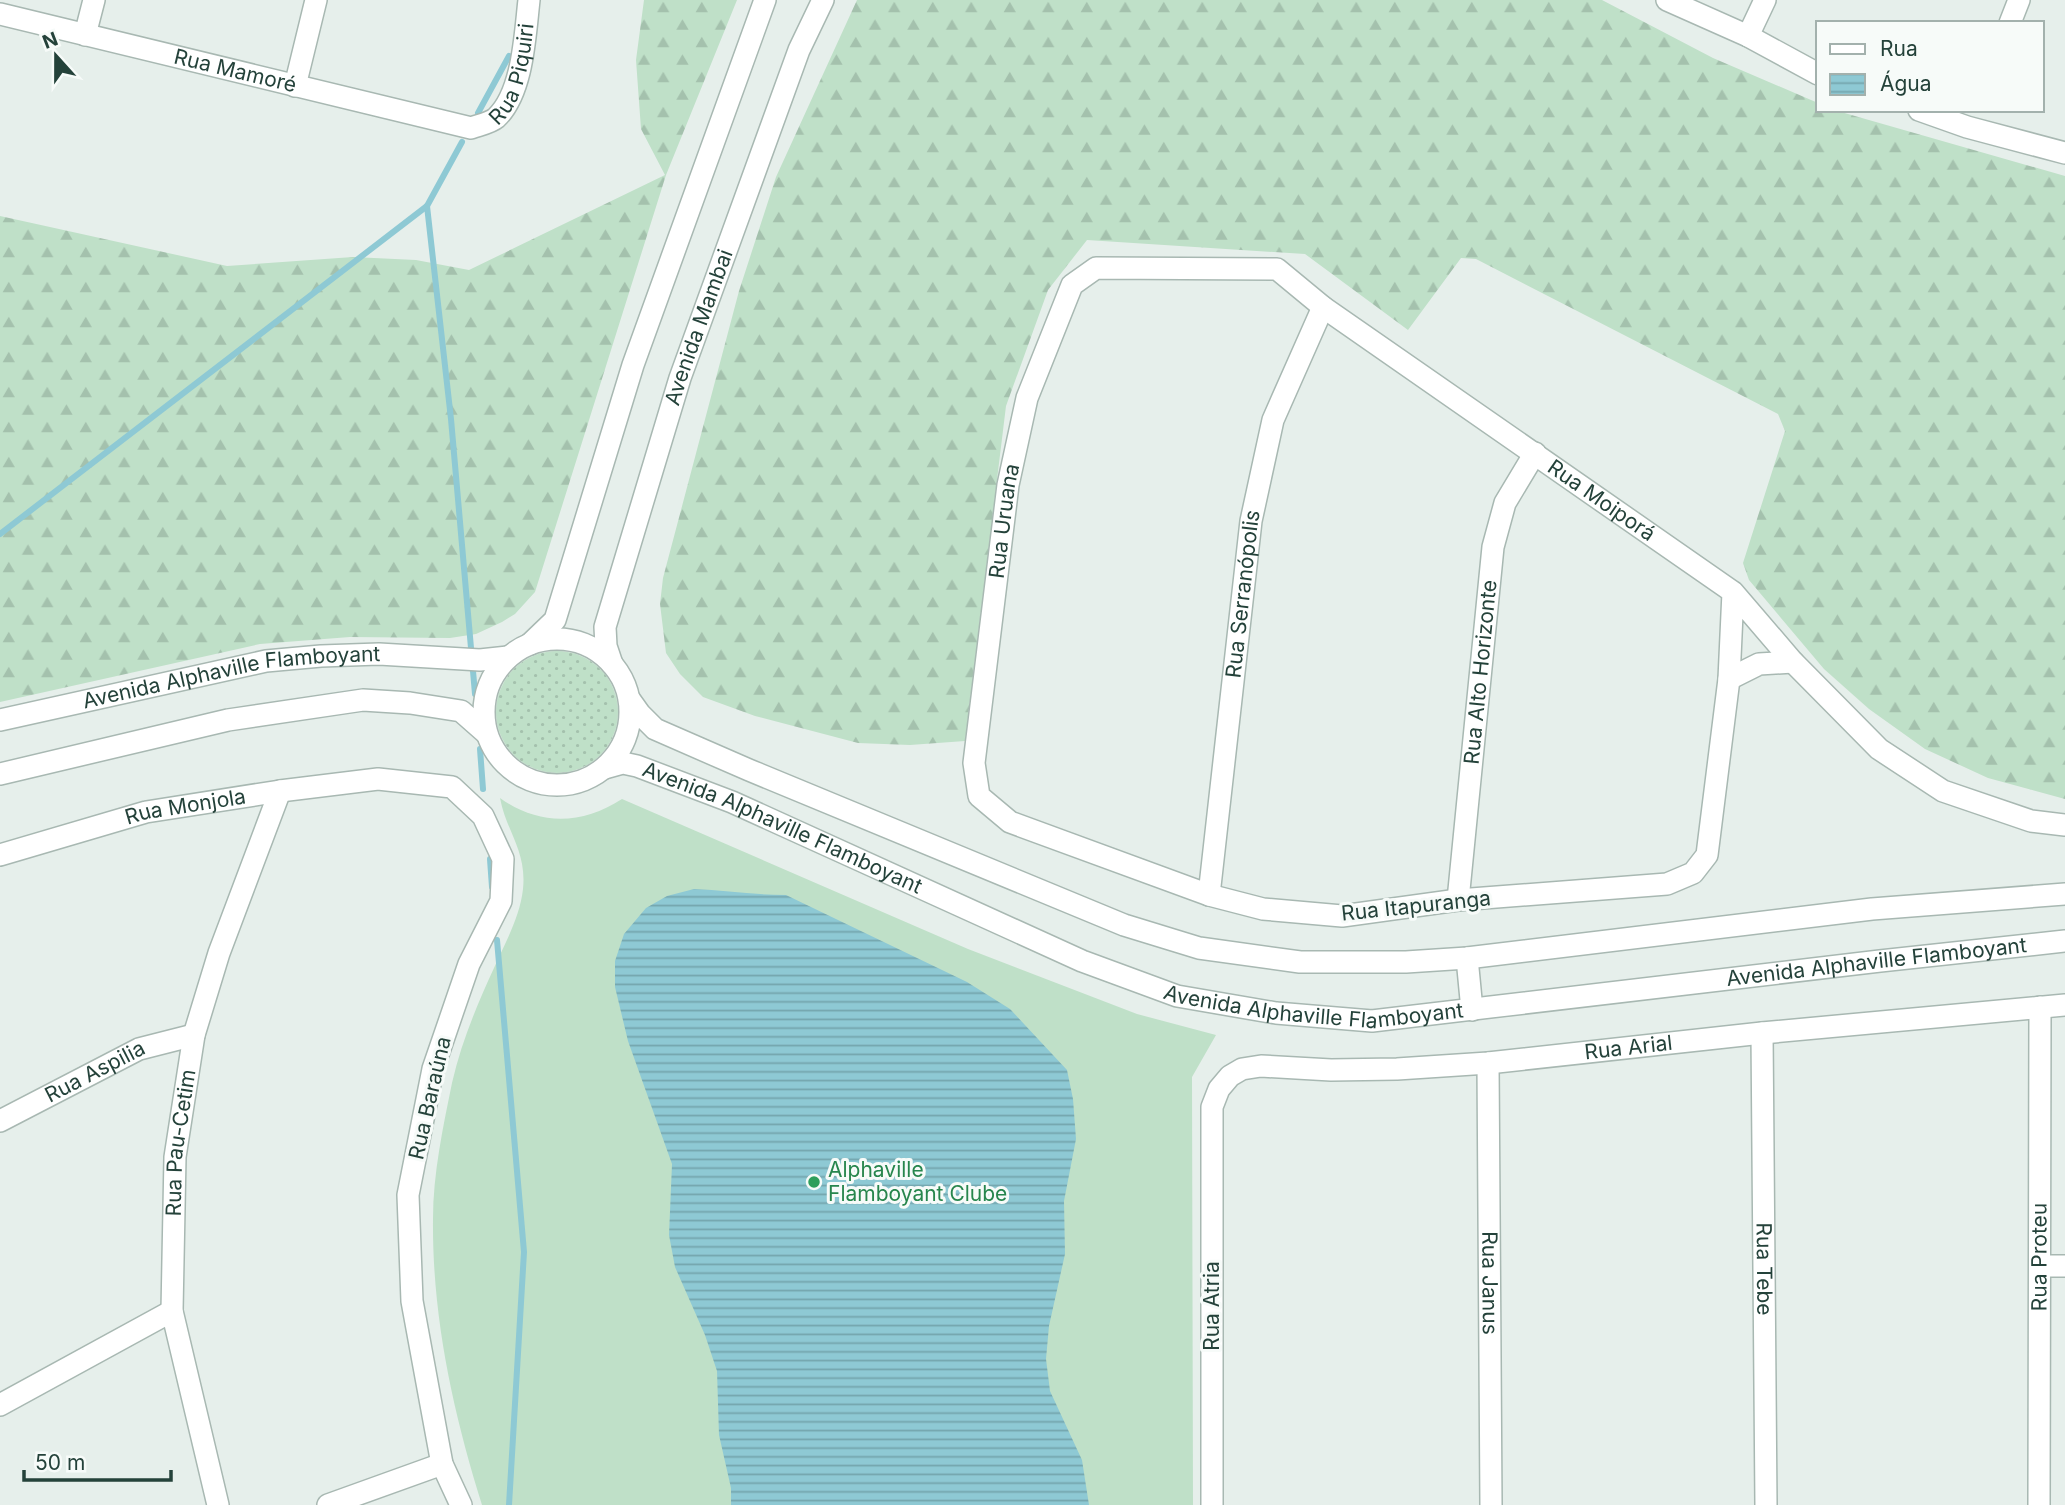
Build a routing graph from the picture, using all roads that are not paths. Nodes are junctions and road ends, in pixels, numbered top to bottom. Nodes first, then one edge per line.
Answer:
1 (94, 0) edge
2 (316, 0) edge
3 (529, 0) edge
4 (765, 0) edge
5 (823, 0) edge
6 (1667, 0) edge
7 (1765, 0) edge
8 (2019, 0) edge
9 (0, 14) edge
10 (2011, 21) edge
11 (85, 35) junction
12 (1748, 36) junction
13 (1816, 73) edge
14 (295, 86) junction
15 (1931, 112) edge
16 (1971, 119) edge
17 (471, 128) joint
18 (2065, 153) edge
19 (1096, 268) joint
20 (1323, 307) junction
21 (1535, 453) junction
22 (1733, 592) junction
23 (530, 644) junction
24 (508, 657) junction
25 (1793, 662) junction
26 (612, 664) junction
27 (1729, 679) junction
28 (630, 700) junction
29 (0, 720) edge
30 (486, 733) junction
31 (605, 768) junction
32 (0, 774) edge
33 (378, 779) joint
34 (280, 791) junction
35 (979, 796) joint
36 (2065, 825) edge
37 (0, 855) edge
38 (2065, 894) edge
39 (1209, 895) junction
40 (1458, 901) junction
41 (2065, 942) edge
42 (1467, 958) junction
43 (2065, 1004) edge
44 (2040, 1007) junction
45 (1472, 1010) junction
46 (1762, 1033) junction
47 (194, 1035) junction
48 (1488, 1063) junction
49 (1212, 1107) joint
50 (0, 1122) edge
51 (2040, 1266) junction
52 (2065, 1266) edge
53 (172, 1311) junction
54 (0, 1405) edge
55 (442, 1464) junction
56 (218, 1505) edge
57 (328, 1505) edge
58 (461, 1505) edge
59 (1212, 1505) edge
60 (1491, 1505) edge
61 (1766, 1505) edge
62 (2039, 1505) edge

1 - 11 street
2 - 14 street
3 - 17 street, Rua Piquiri
4 - 23 street
5 - 26 street, Avenida Mambai
6 - 12 street
7 - 12 street
8 - 10 street
9 - 11 street, Rua Mamoré
11 - 14 street, Rua Mamoré
12 - 13 street
14 - 17 street, Rua Mamoré
15 - 16 street
16 - 18 street
19 - 20 street, Rua Moiporá
19 - 35 street, Rua Uruana
20 - 21 street, Rua Moiporá
20 - 39 street, Rua Serranópolis
21 - 22 street, Rua Moiporá
21 - 40 street, Rua Alto Horizonte
22 - 25 street, Rua Moiporá
22 - 27 street
23 - 24 street
23 - 26 street
24 - 29 street, Avenida Alphaville Flamboyant
24 - 30 street
25 - 27 street
25 - 36 street, Rua Moiporá
26 - 28 street
27 - 40 street, Rua Itapuranga
28 - 31 street
28 - 42 street, Avenida Alphaville Flamboyant
30 - 31 street
30 - 32 street, Avenida Alphaville Flamboyant
31 - 45 street, Avenida Alphaville Flamboyant
33 - 34 street, Rua Monjola
33 - 55 street, Rua Baraúna
34 - 37 street, Rua Monjola
34 - 47 street, Rua Pau-Cetim
35 - 39 street, Rua Itapuranga
38 - 42 street, Avenida Alphaville Flamboyant
39 - 40 street, Rua Itapuranga
41 - 45 street, Avenida Alphaville Flamboyant
42 - 45 street
43 - 44 street, Rua Arial
44 - 46 street, Rua Arial
44 - 51 street, Rua Proteu
46 - 48 street, Rua Arial
46 - 61 street, Rua Tebe
47 - 50 street, Rua Aspilia
47 - 53 street, Rua Pau-Cetim
48 - 49 street, Rua Arial
48 - 60 street, Rua Janus
49 - 59 street, Rua Atria
51 - 52 street
51 - 62 street, Rua Proteu
53 - 54 street
53 - 56 street, Rua Pau-Cetim
55 - 57 street
55 - 58 street, Rua Baraúna

